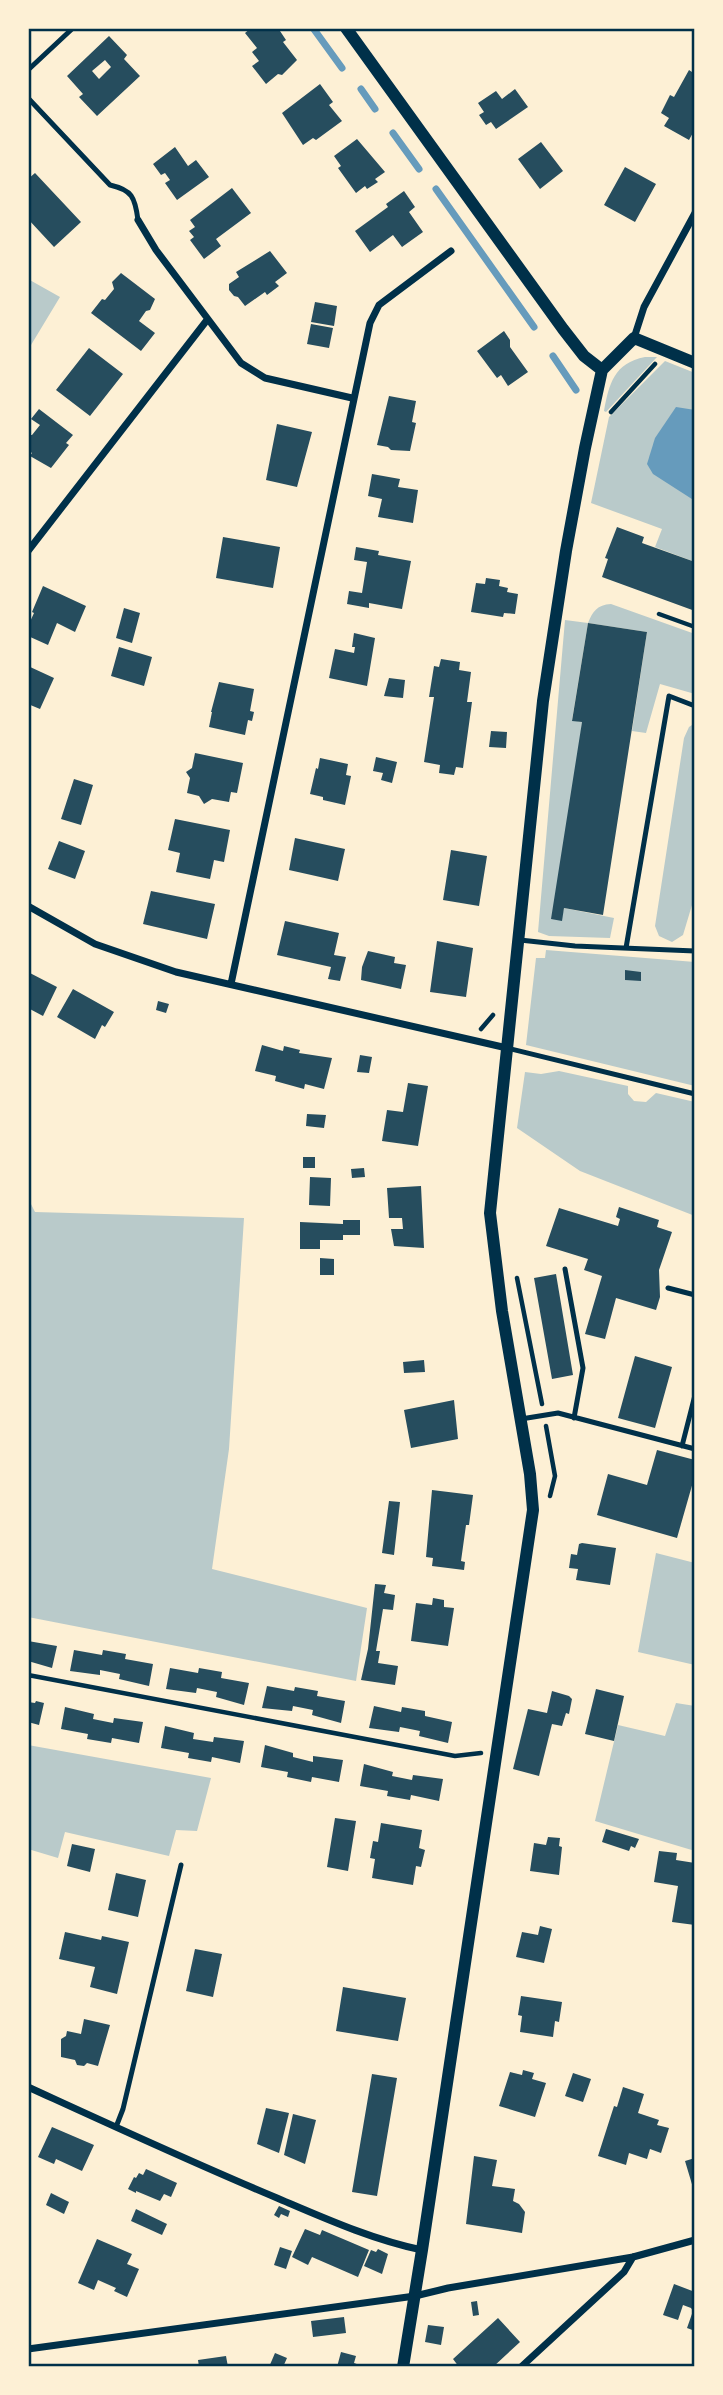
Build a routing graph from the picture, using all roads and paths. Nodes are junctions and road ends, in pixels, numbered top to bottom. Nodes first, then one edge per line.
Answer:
1 (74, 28) edge
2 (346, 28) edge
3 (28, 70) edge
4 (28, 98) edge
5 (695, 213) edge
6 (138, 219) joint
7 (451, 251) dead end
8 (207, 320) junction
9 (634, 338) junction
10 (665, 350) junction
11 (695, 363) edge
12 (602, 370) junction
13 (352, 398) junction
14 (592, 416) junction
15 (28, 551) edge
16 (659, 614) dead end
17 (695, 628) edge
18 (695, 706) edge
19 (28, 906) edge
20 (518, 940) junction
21 (626, 948) junction
22 (695, 951) edge
23 (231, 984) junction
24 (507, 1048) junction
25 (695, 1094) edge
26 (565, 1269) dead end
27 (668, 1288) dead end
28 (695, 1295) edge
29 (695, 1395) edge
30 (574, 1418) junction
31 (521, 1419) junction
32 (682, 1446) junction
33 (695, 1449) edge
34 (28, 1675) edge
35 (496, 1749) junction
36 (181, 1865) dead end
37 (28, 2087) edge
38 (116, 2127) junction
39 (695, 2240) edge
40 (422, 2250) junction
41 (633, 2257) junction
42 (415, 2296) junction
43 (28, 2349) edge
44 (403, 2367) edge
45 (521, 2367) edge

1 - 3 lane
2 - 12 street
4 - 6 lane
5 - 9 street
6 - 8 street
7 - 13 street
8 - 13 street
8 - 15 street
9 - 10 street
9 - 12 street
10 - 11 street
10 - 14 path
12 - 14 street
13 - 23 street
14 - 20 street
16 - 17 path
18 - 21 lane
19 - 23 street
20 - 21 lane
20 - 24 street
21 - 22 lane
23 - 24 street
24 - 25 lane
24 - 31 street
26 - 30 lane
27 - 28 lane
29 - 32 lane
30 - 31 lane
30 - 32 lane
31 - 35 street
32 - 33 lane
34 - 35 path
35 - 40 street
36 - 38 lane
37 - 38 street
38 - 40 street
39 - 41 street
40 - 42 street
41 - 42 street
41 - 45 street
42 - 43 street
42 - 44 street

